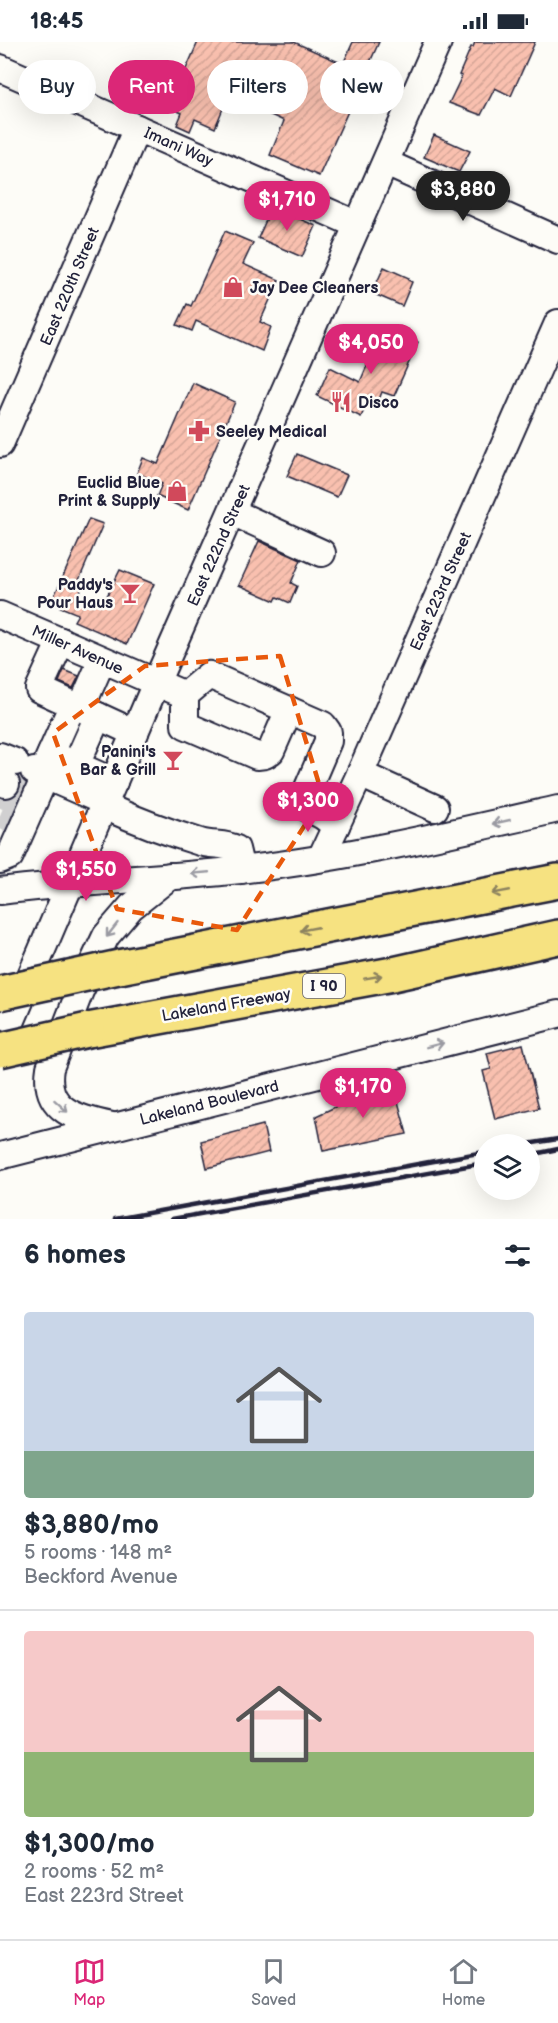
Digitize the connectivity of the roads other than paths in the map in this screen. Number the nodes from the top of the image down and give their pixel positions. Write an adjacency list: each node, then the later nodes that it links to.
1 (438, 42): 4 (street, East 222nd Street)
2 (0, 68): 3 (street, Imani Way)
3 (137, 128): 5 (street, Imani Way); 8 (street, East 220th Street)
4 (386, 163): 5 (street, East 222nd Street); 6 (street)
5 (358, 225): 9 (street, East 222nd Street)
6 (558, 240)
7 (558, 322): 20 (street, East 223rd Street)
8 (0, 444)
9 (232, 512): 10 (street); 14 (street, East 222nd Street)
10 (322, 553)
11 (0, 615): 12 (street, Miller Avenue)
12 (61, 641): 13 (street, Miller Avenue); 16 (street)
13 (102, 660): 14 (street, Miller Avenue); 16 (street)
14 (156, 683): 15 (street, Miller Avenue); 18 (street, East 222nd Street)
15 (185, 695): 17 (street); 17 (street)
16 (84, 709): 18 (street); 19 (street); 22 (street)
17 (289, 710): 25 (street)
18 (135, 733): 21 (street, East 222nd Street)
19 (76, 765): 21 (street); 22 (street)
20 (360, 774): 23 (street); 25 (street, East 223rd Street)
21 (108, 796): 22 (street); 27 (street); 30 (street, East 222nd Street)
22 (17, 798)
23 (435, 808)
24 (558, 809): 26 (street, one-way to 26)
25 (336, 826): 26 (street, East 223rd Street)
26 (321, 858): 27 (street)
27 (241, 870): 28 (street, one-way to 28)
28 (170, 876): 30 (street); 38 (street, one-way to 38)
29 (558, 881): 33 (highway, one-way to 33)
30 (70, 882): 31 (street); 37 (street, East 222nd Street)
31 (0, 891)
32 (558, 938): 37 (highway, Lakeland Freeway / I 90, one-way to 32, bridge)
33 (119, 967): 34 (highway, bridge); 35 (highway, bridge)
34 (0, 981)
35 (0, 993)
36 (558, 1014): 38 (street, Lakeland Boulevard, one-way to 36)
37 (0, 1049)
38 (114, 1126): 39 (street, Lakeland Boulevard)
39 (0, 1156)

